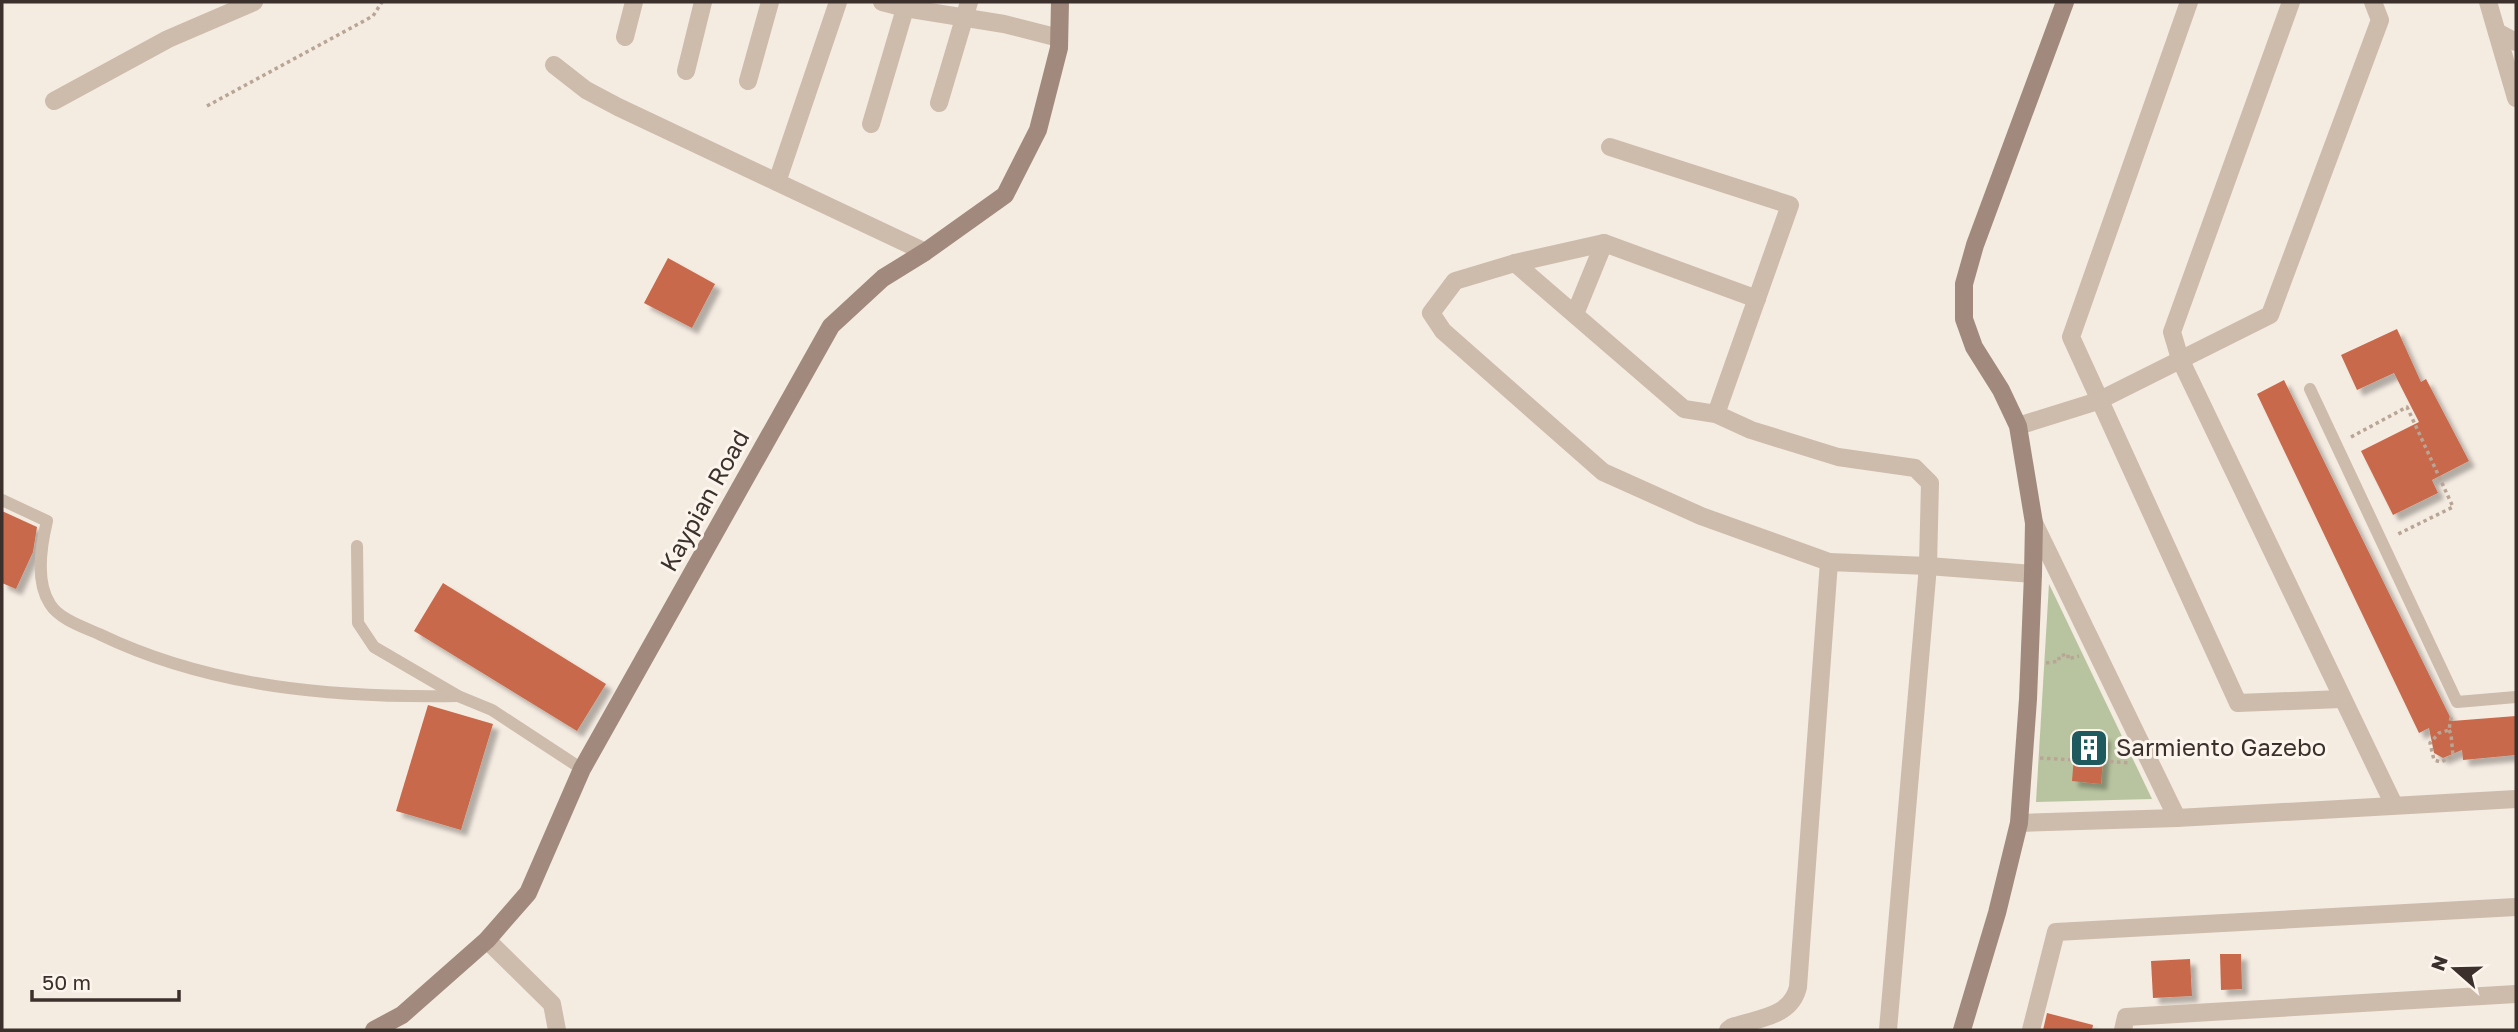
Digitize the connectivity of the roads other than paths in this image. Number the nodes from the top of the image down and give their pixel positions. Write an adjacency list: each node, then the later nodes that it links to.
1 (254, 2): 23 (street)
2 (634, 2): 16 (street)
3 (703, 2): 20 (street)
4 (770, 2): 21 (street)
5 (838, 2): 27 (street)
6 (882, 2): 13 (street)
7 (1060, 2): 17 (main road, Kaypian Road)
8 (2065, 2): 37 (main road)
9 (2189, 2): 35 (street)
10 (2291, 2): 33 (street)
11 (2373, 2): 33 (street)
12 (2488, 2): 15 (street)
13 (906, 5): 14 (street); 25 (street)
14 (967, 10): 17 (street); 24 (street)
15 (2497, 32): 18 (street); 22 (street)
16 (625, 37)
17 (1059, 38): 29 (main road, Kaypian Road)
18 (2516, 42)
19 (554, 65): 27 (street)
20 (687, 71)
21 (748, 81)
22 (2516, 98)
23 (54, 101)
24 (939, 103)
25 (871, 124)
26 (1610, 147): 31 (street)
27 (776, 182): 29 (street)
28 (1604, 243): 30 (street); 31 (street); 32 (street)
29 (925, 252): 47 (main road, Kaypian Road)
30 (1515, 263): 32 (street); 41 (street)
31 (1757, 299): 36 (street)
32 (1575, 314): 36 (street)
33 (2180, 359): 35 (street); 46 (street)
34 (2310, 389): 45 (lane)
35 (2098, 401): 37 (street); 46 (street)
36 (1716, 414): 42 (street)
37 (2018, 426): 39 (main road)
38 (2, 500): 44 (lane)
39 (2034, 523): 43 (main road); 50 (street)
40 (356, 546): 44 (lane)
41 (1829, 562): 42 (street); 57 (street)
42 (1928, 566): 43 (street); 58 (street)
43 (2033, 574): 51 (main road)
44 (458, 696): 47 (lane)
45 (2516, 697)
46 (2342, 699): 49 (street)
47 (582, 769): 53 (main road, Kaypian Road)
48 (2516, 799): 49 (street)
49 (2394, 805): 50 (street)
50 (2177, 818): 51 (street)
51 (2019, 823): 59 (main road)
52 (2516, 907): 60 (street)
53 (487, 940): 55 (main road, Kaypian Road); 56 (street)
54 (2516, 994): 61 (street)
55 (374, 1030)
56 (557, 1030)
57 (1728, 1030)
58 (1888, 1030)
59 (1962, 1030)
60 (2031, 1030)
61 (2123, 1030)

